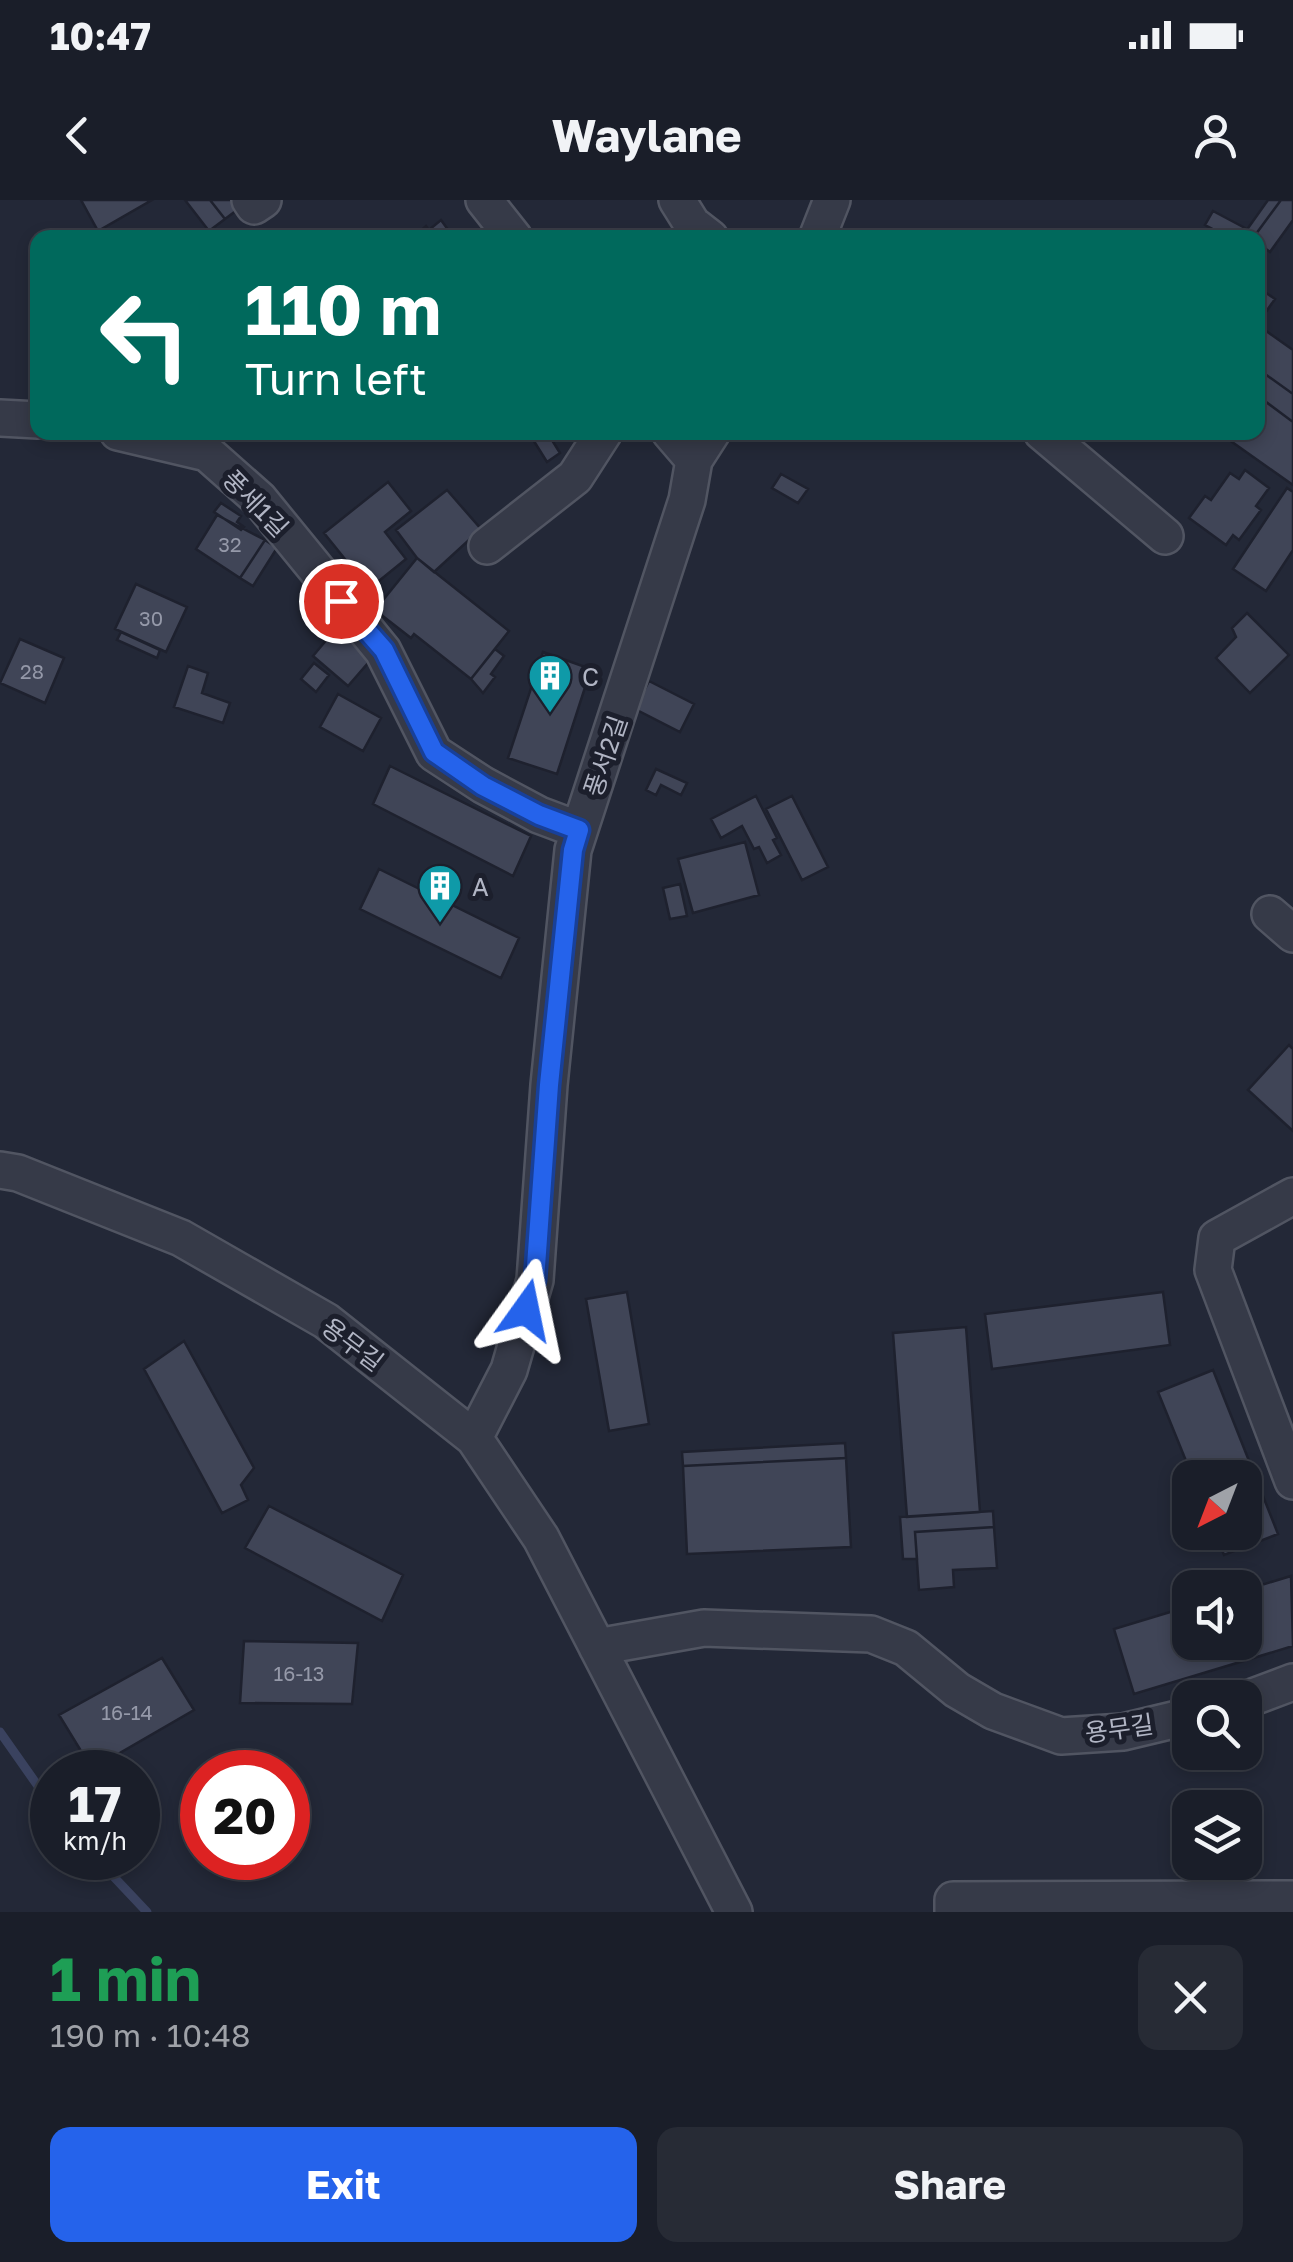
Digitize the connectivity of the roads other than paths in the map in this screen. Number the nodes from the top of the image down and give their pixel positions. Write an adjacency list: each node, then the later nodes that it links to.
1 (250, 200): 2 (street)
2 (263, 200)
3 (484, 200): 6 (street)
4 (676, 200): 7 (street)
5 (832, 200): 8 (street)
6 (508, 230)
7 (700, 230)
8 (820, 230)
9 (0, 418): 10 (street)
10 (30, 420)
11 (152, 440): 17 (street, 풍세1길)
12 (599, 440): 16 (street)
13 (1051, 440): 15 (street)
14 (703, 446): 17 (street, 풍서2길)
15 (1165, 536)
16 (487, 546)
17 (579, 830): 20 (street, 풍서2길)
18 (0, 1170): 20 (street, 용무길)
19 (1293, 1196): 21 (street)
20 (474, 1438): 22 (street, 용무길)
21 (1293, 1481)
22 (596, 1647): 25 (street, 용무길); 27 (street, 용무길)
23 (1293, 1682): 24 (street)
24 (1262, 1694)
25 (1172, 1720)
26 (1293, 1899): 28 (street)
27 (734, 1912)
28 (953, 1912)

